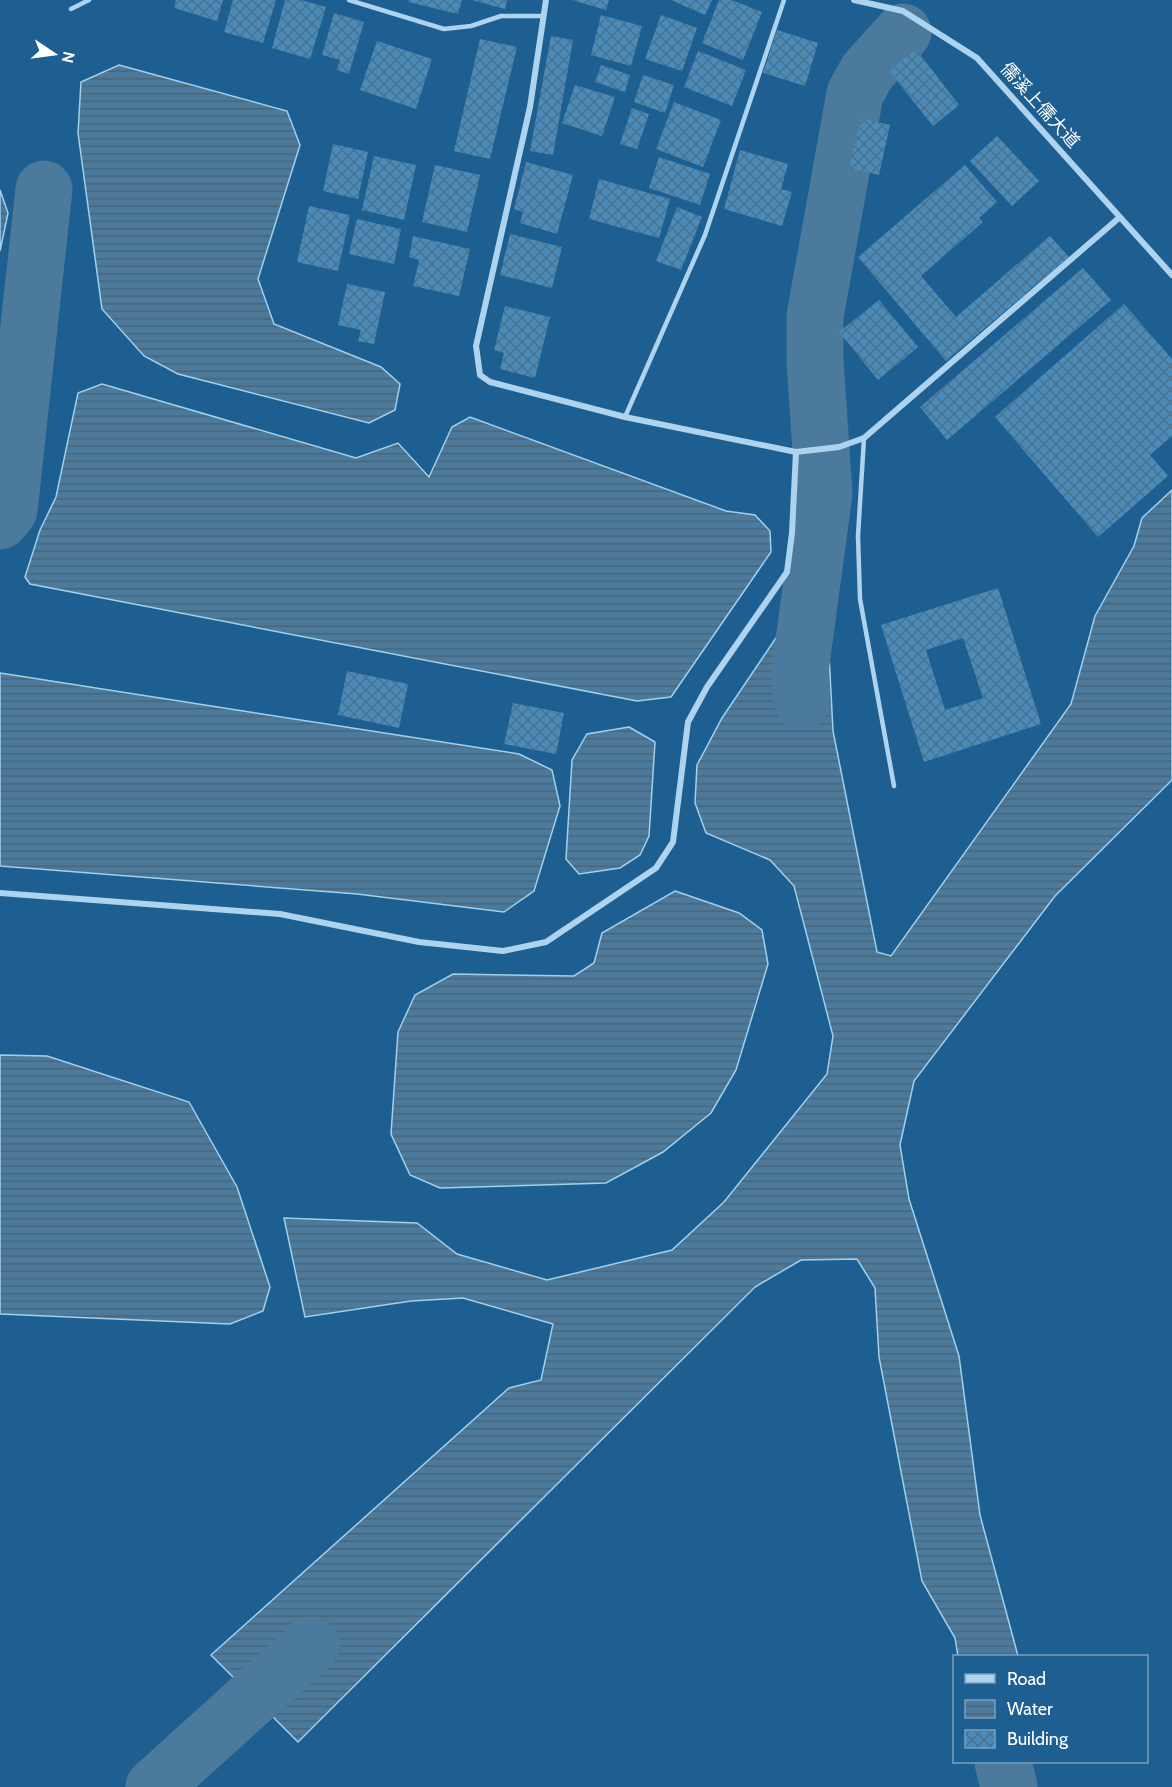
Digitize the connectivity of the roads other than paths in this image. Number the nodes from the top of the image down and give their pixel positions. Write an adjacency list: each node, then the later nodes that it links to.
1 (89, 0): 6 (lane)
2 (349, 0): 7 (lane)
3 (546, 0): 7 (street)
4 (784, 0): 10 (lane)
5 (854, 0): 8 (street, 儒溪上儒大道)
6 (71, 9)
7 (544, 16): 10 (street)
8 (1120, 217): 9 (street, 儒溪上儒大道); 11 (street)
9 (1172, 274)
10 (625, 417): 12 (street)
11 (864, 438): 12 (street); 13 (lane)
12 (796, 452): 14 (street)
13 (894, 786)
14 (0, 893)

